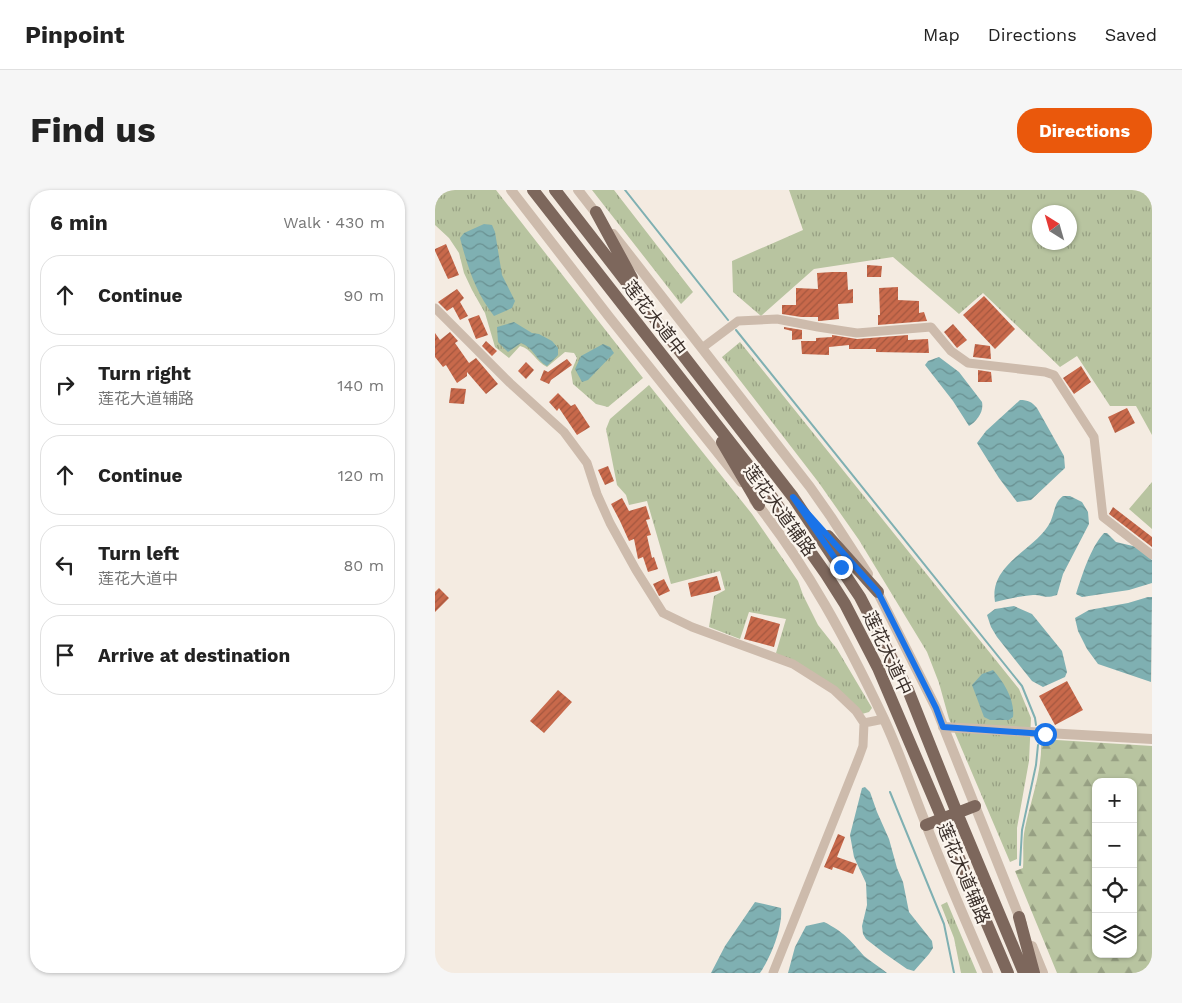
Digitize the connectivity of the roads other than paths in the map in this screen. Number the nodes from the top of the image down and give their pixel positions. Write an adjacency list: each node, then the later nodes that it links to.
1 (511, 190): 13 (street, 莲花大道辅路)
2 (527, 190): 6 (main road)
3 (533, 190): 6 (main road, 莲花大道中)
4 (555, 190): 9 (main road, 莲花大道中)
5 (578, 190): 7 (street, 莲花大道辅路)
6 (545, 205): 11 (main road, 莲花大道中)
7 (596, 212): 9 (main road); 10 (street, 莲花大道辅路)
8 (435, 308): 19 (street)
9 (651, 313): 12 (main road, 莲花大道中)
10 (702, 348): 14 (street); 15 (street, 莲花大道辅路)
11 (698, 402): 13 (main road); 17 (main road, 莲花大道中)
12 (793, 497): 15 (main road); 16 (main road, 莲花大道中)
13 (759, 505): 18 (street, 莲花大道辅路)
14 (1152, 555)
15 (878, 592): 20 (street, 莲花大道辅路)
16 (908, 690): 17 (main road); 23 (main road, 莲花大道中)
17 (891, 697): 24 (main road, 莲花大道中)
18 (884, 719): 19 (street); 25 (street, 莲花大道辅路)
19 (864, 723): 27 (street)
20 (943, 727): 21 (street); 22 (street, 莲花大道辅路)
21 (1152, 740)
22 (975, 806): 23 (main road); 26 (street, 莲花大道辅路)
23 (957, 813): 24 (main road); 30 (main road, 莲花大道中)
24 (942, 819): 25 (main road); 29 (main road, 莲花大道中)
25 (926, 825): 28 (street, 莲花大道辅路)
26 (1019, 917): 31 (main road); 32 (street, 莲花大道辅路)
27 (773, 973)
28 (988, 973)
29 (1007, 973)
30 (1024, 973)
31 (1034, 973)
32 (1043, 973)

